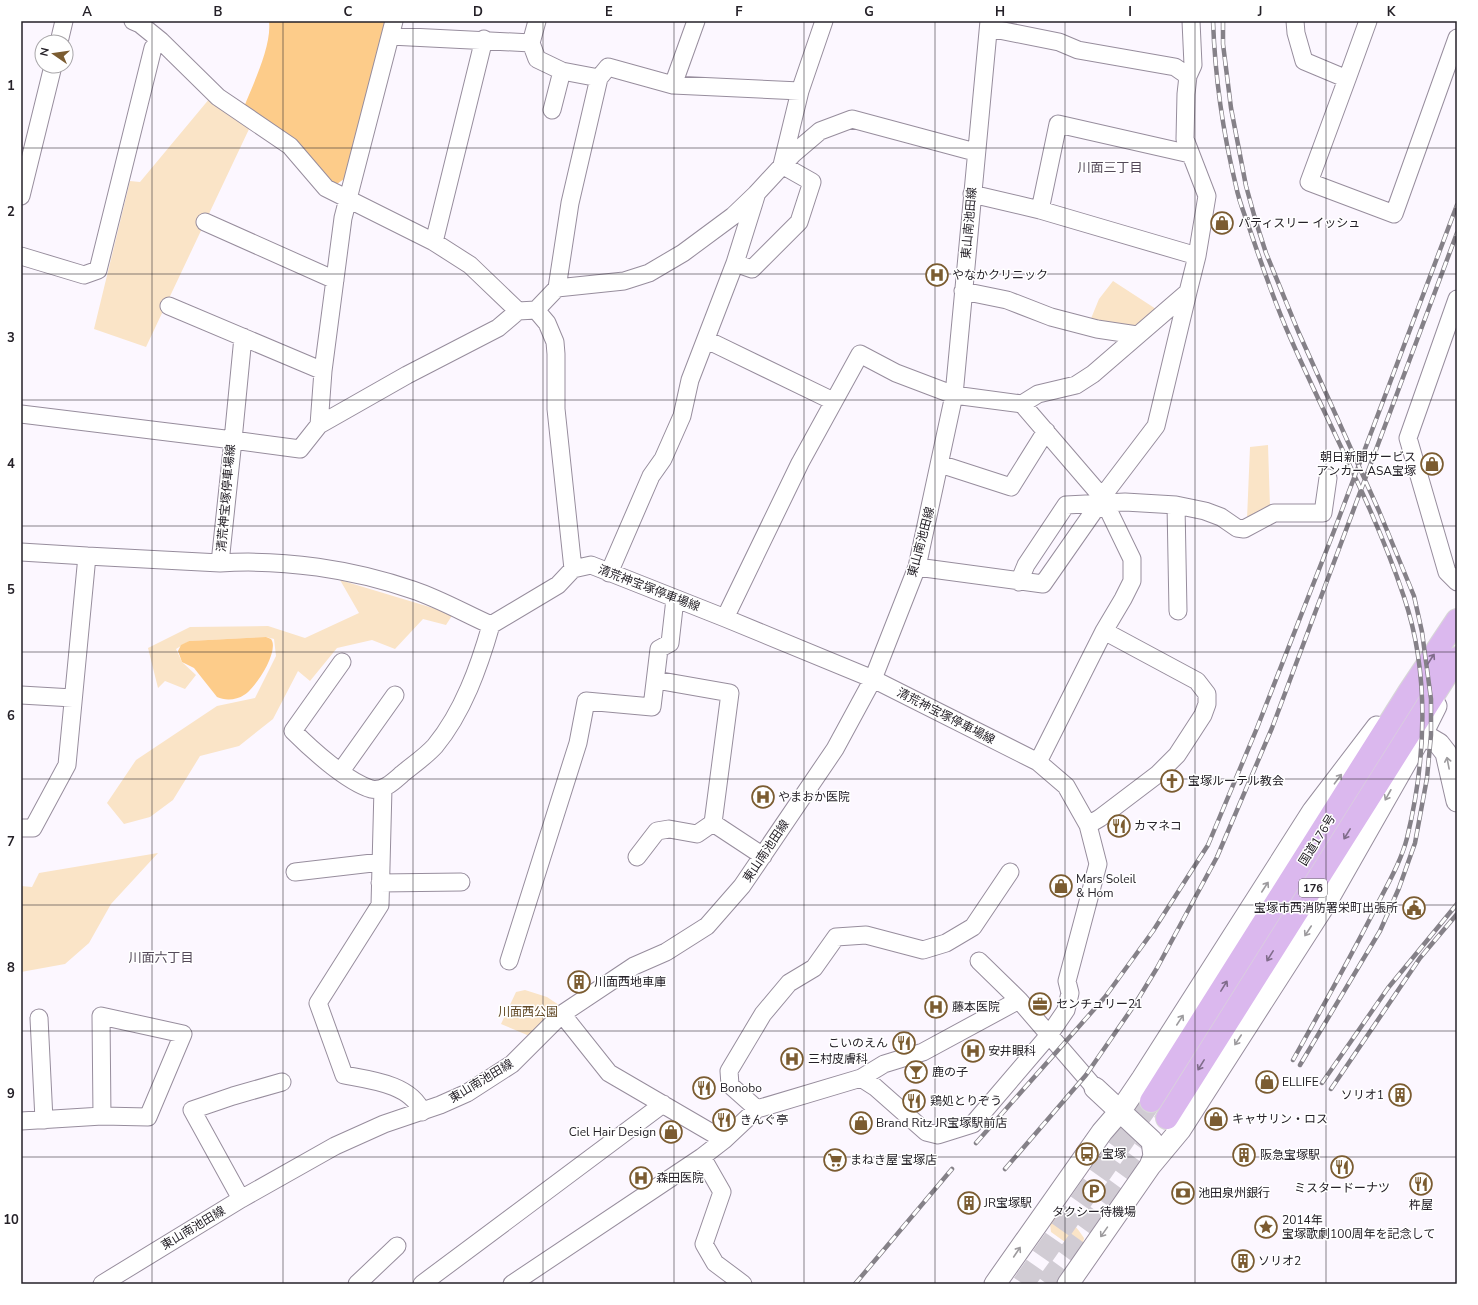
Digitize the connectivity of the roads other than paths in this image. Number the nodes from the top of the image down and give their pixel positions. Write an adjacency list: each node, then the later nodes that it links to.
1 (64, 21): 11 (street)
2 (133, 21): 14 (street)
3 (537, 21): 15 (street)
4 (696, 21): 21 (street)
5 (824, 21): 22 (street)
6 (1191, 21): 18 (street)
7 (1295, 21): 20 (street)
8 (1368, 21): 20 (street)
9 (989, 24): 18 (street); 24 (street, 東山南池田線)
10 (392, 28): 13 (street); 30 (street)
11 (61, 34)
12 (1457, 38): 20 (street)
13 (484, 39): 15 (street); 33 (street)
14 (162, 41): 30 (street); 34 (street)
15 (531, 43): 16 (street)
16 (562, 71): 19 (street); 23 (street)
17 (51, 74): 29 (street)
18 (1188, 76): 25 (street)
19 (599, 78): 21 (street); 38 (street)
20 (1346, 80)
21 (673, 85): 22 (street)
22 (800, 91): 26 (street)
23 (552, 110)
24 (975, 152): 26 (street); 28 (street, 東山南池田線)
25 (1190, 154): 31 (street); 35 (street)
26 (782, 165): 27 (street); 36 (street)
27 (756, 194): 36 (street); 38 (street)
28 (972, 194): 31 (street); 39 (street, 東山南池田線)
29 (21, 196)
30 (348, 198): 33 (street); 37 (street)
31 (1040, 210): 35 (street)
32 (204, 222): 37 (street)
33 (434, 242): 44 (street)
34 (21, 256)
35 (1197, 256): 40 (street)
36 (735, 263): 47 (street)
37 (335, 280): 48 (street)
38 (557, 288): 43 (street)
39 (963, 291): 45 (street); 49 (street, 東山南池田線)
40 (1188, 292): 45 (street); 58 (street)
41 (1456, 302): 66 (street)
42 (169, 306): 46 (street)
43 (536, 310): 44 (street); 64 (street)
44 (518, 311): 53 (street)
45 (1137, 335): 51 (street)
46 (243, 337): 48 (street); 55 (street)
47 (706, 340): 50 (street); 65 (street)
48 (323, 371): 53 (street)
49 (954, 395): 50 (street); 51 (street); 56 (street, 東山南池田線)
50 (833, 401): 70 (street)
51 (1022, 404): 54 (street)
52 (21, 414): 55 (street, 清荒神宝塚停車場線)
53 (319, 425): 55 (street)
54 (1046, 431): 56 (street); 58 (street)
55 (233, 440): 62 (street, 清荒神宝塚停車場線)
56 (940, 464): 63 (street, 東山南池田線)
57 (1328, 478): 59 (street)
58 (1103, 500): 59 (street); 67 (street); 67 (street); 73 (street)
59 (1176, 505): 69 (street)
60 (21, 552): 61 (street)
61 (87, 556): 62 (street); 81 (street)
62 (220, 563): 72 (street, 清荒神宝塚停車場線)
63 (917, 568): 67 (street); 76 (street, 東山南池田線)
64 (573, 569): 65 (street, 清荒神宝塚停車場線); 72 (street)
65 (609, 573): 68 (street, 清荒神宝塚停車場線)
66 (1454, 574)
67 (1019, 582)
68 (675, 599): 70 (street, 清荒神宝塚停車場線); 77 (street)
69 (1178, 611)
70 (725, 618): 76 (street, 清荒神宝塚停車場線)
71 (1457, 620): 78 (highway, 国道176号 / 176, one-way to 71)
72 (491, 625): 85 (street)
73 (1104, 631): 83 (street); 88 (street)
74 (1457, 659): 82 (street); 113 (highway, 国道176号 / 176, one-way to 113)
75 (342, 662): 84 (street)
76 (873, 679): 83 (street, 清荒神宝塚停車場線); 90 (street, 東山南池田線)
77 (656, 680): 87 (street); 97 (street)
78 (1410, 692): 104 (street, one-way to 78); 107 (highway, 国道176号 / 176, one-way to 78)
79 (21, 695): 81 (street)
80 (395, 695): 84 (street)
81 (73, 698): 89 (street)
82 (1422, 734): 86 (street, one-way to 82); 120 (street, one-way to 120)
83 (1038, 762): 88 (street, 清荒神宝塚停車場線)
84 (341, 771): 85 (street)
85 (383, 788): 92 (street)
86 (1457, 801)
87 (713, 823): 90 (street); 91 (street)
88 (1088, 825): 102 (street, 清荒神宝塚停車場線)
89 (21, 828)
90 (763, 856): 100 (street, 東山南池田線)
91 (637, 857)
92 (381, 862): 93 (street); 96 (street)
93 (295, 872)
94 (1010, 872): 109 (street)
95 (462, 882): 96 (street)
96 (380, 884): 111 (street)
97 (509, 961)
98 (979, 961): 99 (street)
99 (1019, 1000): 102 (street); 103 (street)
100 (562, 1014): 108 (street); 111 (street, 東山南池田線)
101 (39, 1018): 114 (street)
102 (1049, 1035): 103 (street, 清荒神宝塚停車場線); 106 (street)
103 (861, 1078): 109 (street)
104 (1142, 1079): 106 (street); 110 (street)
105 (282, 1082): 121 (street)
106 (1095, 1088): 110 (street); 116 (street)
107 (1151, 1102)
108 (663, 1104): 118 (street); 125 (street)
109 (757, 1109): 118 (street)
110 (1121, 1110): 116 (street); 117 (street)
111 (422, 1112): 121 (street, 東山南池田線)
112 (102, 1116): 112 (street); 114 (street)
113 (1167, 1118)
114 (44, 1120): 115 (street)
115 (21, 1121)
116 (1102, 1132): 117 (street); 128 (street, one-way to 116)
117 (1148, 1136): 120 (street)
118 (724, 1140): 119 (street)
119 (702, 1157): 126 (street); 127 (street)
120 (1150, 1166): 129 (street, one-way to 129)
121 (241, 1199): 123 (street, 東山南池田線)
122 (397, 1246): 124 (street)
123 (102, 1284)
124 (357, 1284)
125 (422, 1284)
126 (512, 1284)
127 (743, 1284)
128 (995, 1284)
129 (1068, 1284)

